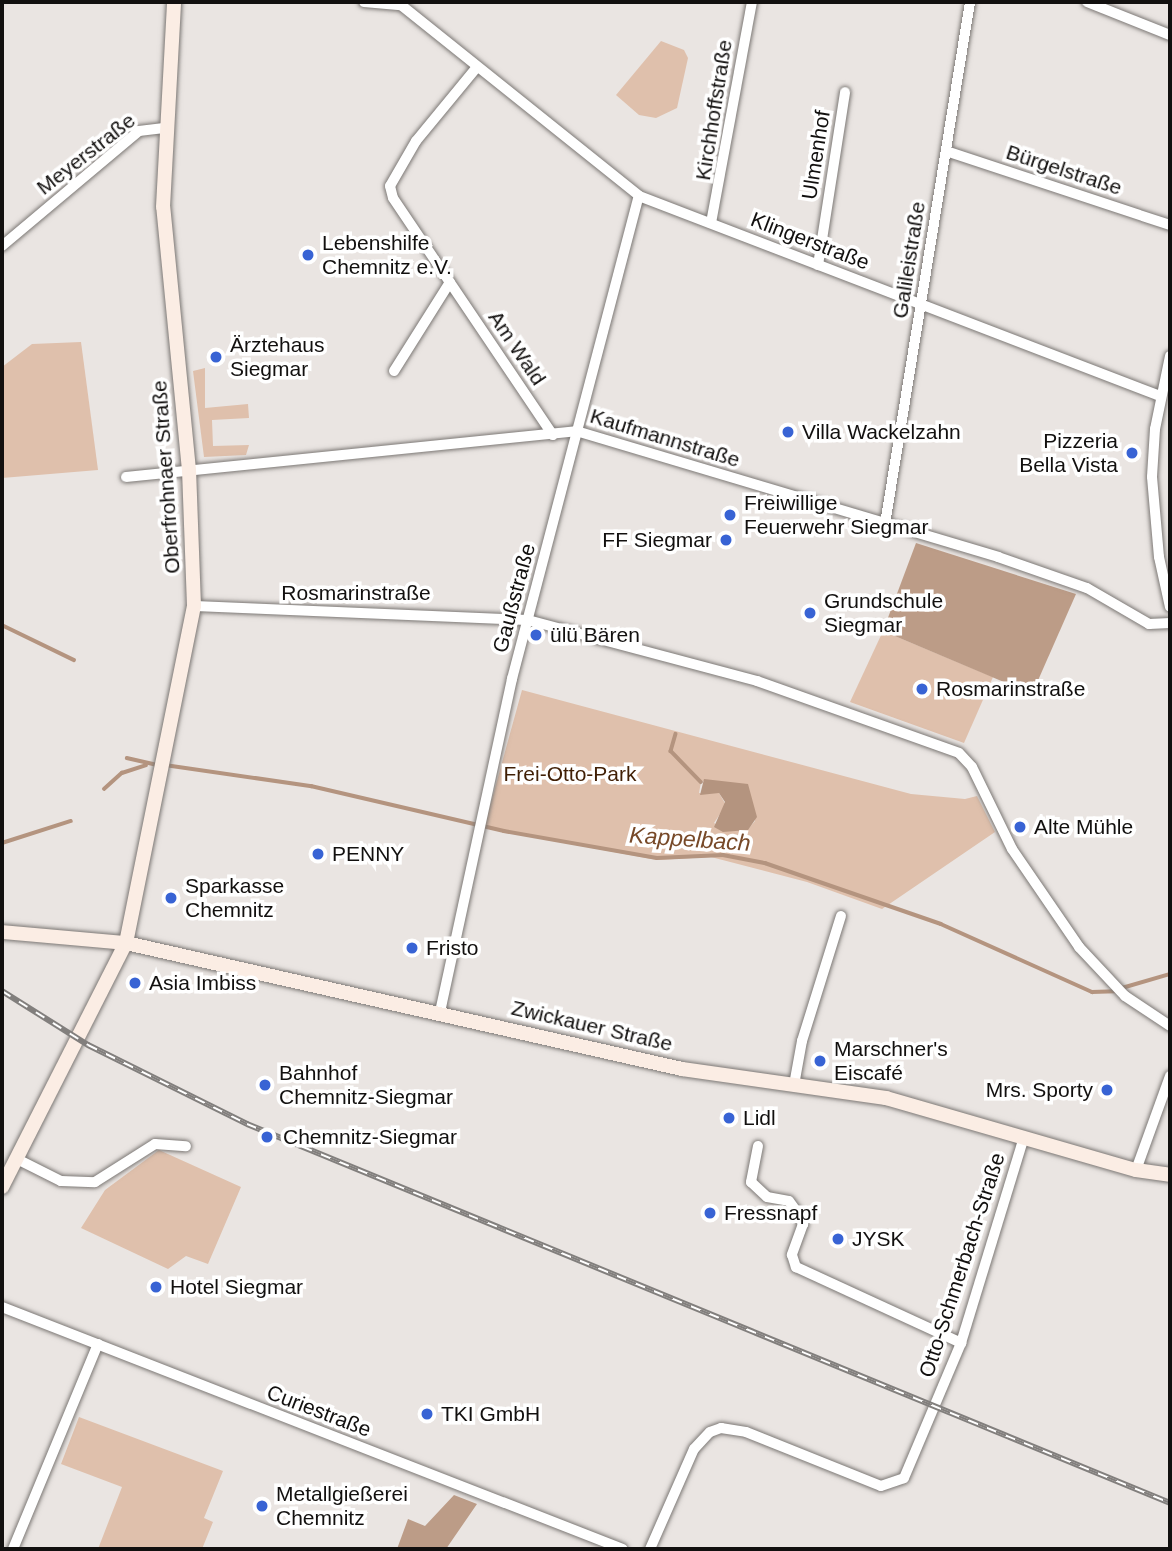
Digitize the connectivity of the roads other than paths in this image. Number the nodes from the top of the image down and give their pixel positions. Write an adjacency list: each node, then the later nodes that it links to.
1 (174, 2): 10 (main road, Oberfrohnaer Straße)
2 (364, 2): 6 (street, Klingerstraße)
3 (752, 2): 13 (street, Kirchhoffstraße)
4 (970, 2): 11 (street, Galileistraße)
5 (1087, 2): 7 (street)
6 (401, 3): 8 (street, Klingerstraße)
7 (1170, 35)
8 (477, 67): 12 (street, Klingerstraße); 17 (street, Am Wald)
9 (845, 92): 16 (street, Ulmenhof)
10 (164, 128): 15 (street, Meyerstraße); 24 (main road, Oberfrohnaer Straße)
11 (946, 151): 14 (street, Bürgelstraße); 18 (street, Galileistraße)
12 (639, 196): 13 (street, Klingerstraße); 22 (street, Gaußstraße)
13 (711, 223): 16 (street, Klingerstraße)
14 (1170, 225)
15 (2, 246)
16 (818, 265): 18 (street, Klingerstraße)
17 (450, 282): 20 (street); 23 (street, Am Wald)
18 (921, 306): 21 (street, Klingerstraße); 26 (street, Galileistraße)
19 (1170, 356): 21 (street)
20 (394, 371)
21 (1160, 396): 28 (street)
22 (576, 431): 23 (street, Kaufmannstraße); 26 (street, Kaufmannstraße); 29 (street, Gaußstraße)
23 (553, 435): 24 (street, Kaufmannstraße)
24 (190, 470): 25 (street, Kaufmannstraße); 27 (main road, Oberfrohnaer Straße)
25 (126, 477)
26 (885, 524): 30 (street, Kaufmannstraße)
27 (194, 606): 29 (street, Rosmarinstraße); 33 (main road, Oberfrohnaer Straße)
28 (1170, 607)
29 (528, 620): 34 (street, Gaußstraße); 35 (street, Rosmarinstraße)
30 (1170, 623)
31 (841, 916): 37 (street)
32 (2, 932): 33 (main road, Zwickauer Straße)
33 (126, 943): 34 (main road, Zwickauer Straße); 41 (main road, Oberfrohnaer Straße)
34 (440, 1012): 37 (main road, Zwickauer Straße)
35 (1170, 1026)
36 (1170, 1076): 42 (street)
37 (794, 1085): 38 (main road, Zwickauer Straße)
38 (1024, 1137): 42 (main road, Zwickauer Straße); 46 (street, Otto-Schmerbach-Straße)
39 (186, 1146): 41 (street)
40 (758, 1146): 46 (street)
41 (17, 1159): 44 (main road, Oberfrohnaer Straße)
42 (1136, 1170): 43 (main road, Zwickauer Straße)
43 (1170, 1175)
44 (2, 1187)
45 (2, 1307): 47 (street, Curiestraße)
46 (961, 1343): 50 (street, Otto-Schmerbach-Straße)
47 (98, 1344): 48 (street); 49 (street, Curiestraße)
48 (13, 1549)
49 (623, 1549)
50 (650, 1549)

